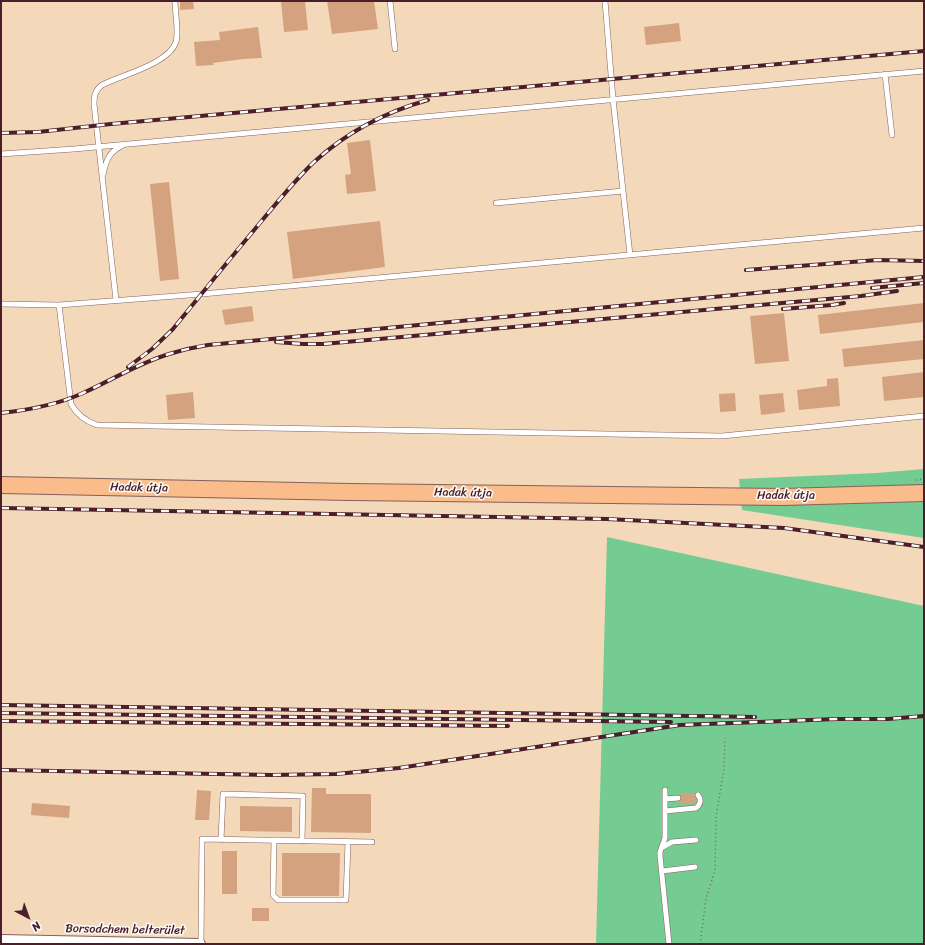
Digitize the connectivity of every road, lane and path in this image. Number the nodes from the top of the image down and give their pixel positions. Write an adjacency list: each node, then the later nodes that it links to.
1 (175, 1): 10 (lane)
2 (390, 1): 4 (lane)
3 (605, 1): 7 (lane)
4 (395, 49)
5 (924, 71): 6 (lane)
6 (885, 74): 7 (lane); 8 (lane)
7 (613, 99): 9 (lane); 13 (lane)
8 (892, 135)
9 (128, 144): 10 (lane); 12 (lane)
10 (98, 147): 11 (lane); 12 (lane)
11 (1, 154)
12 (102, 180): 17 (lane)
13 (623, 191): 14 (lane); 16 (lane)
14 (496, 203)
15 (924, 228): 16 (lane)
16 (630, 255): 17 (lane)
17 (116, 300): 19 (lane)
18 (1, 304): 19 (lane)
19 (59, 305): 20 (lane)
20 (924, 416)
21 (1, 485): 22 (main road, Hadak útja)
22 (924, 493)
23 (725, 738): 41 (path)
24 (665, 790): 27 (lane)
25 (698, 795): 28 (lane)
26 (678, 798): 27 (lane)
27 (665, 799): 28 (lane)
28 (665, 811): 35 (lane)
29 (221, 840): 30 (lane); 32 (lane); 39 (lane)
30 (274, 840): 32 (lane); 33 (lane)
31 (696, 840): 35 (lane)
32 (302, 841): 33 (lane)
33 (348, 842): 34 (lane)
34 (372, 842)
35 (662, 848): 37 (lane)
36 (694, 868): 37 (lane)
37 (662, 872): 40 (lane)
38 (1, 940): 39 (street, Borsodchem belterület)
39 (200, 944)
40 (669, 944)
41 (700, 944)

